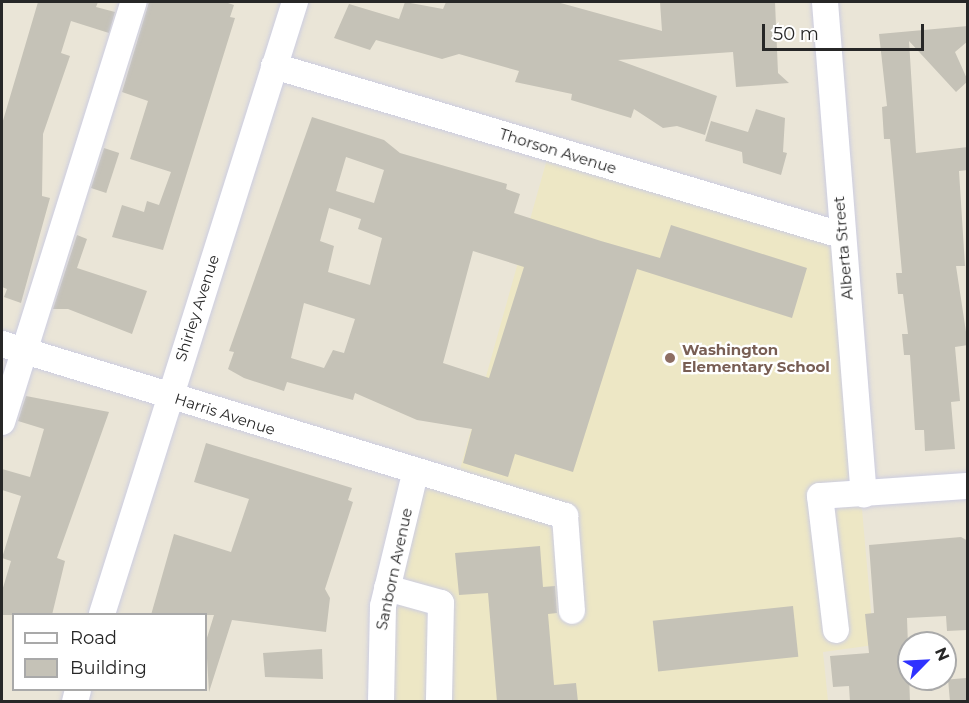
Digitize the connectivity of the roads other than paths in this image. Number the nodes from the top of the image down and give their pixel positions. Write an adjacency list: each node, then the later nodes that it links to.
1 (134, 2): 6 (street)
2 (295, 2): 4 (street, Shirley Avenue)
3 (825, 2): 5 (street, Alberta Street)
4 (274, 66): 5 (street, Thorson Avenue); 7 (street, Shirley Avenue)
5 (841, 235): 11 (street, Alberta Street)
6 (13, 347): 7 (street, Harris Avenue); 8 (street)
7 (169, 396): 9 (street, Harris Avenue); 14 (street, Shirley Avenue)
8 (2, 422)
9 (415, 474): 12 (street, Sanborn Avenue); 13 (street, Harris Avenue)
10 (968, 486): 11 (street)
11 (864, 494): 15 (street)
12 (387, 588): 16 (street, Sanborn Avenue); 17 (street)
13 (572, 611)
14 (103, 613)
15 (836, 630)
16 (381, 702)
17 (439, 702)

